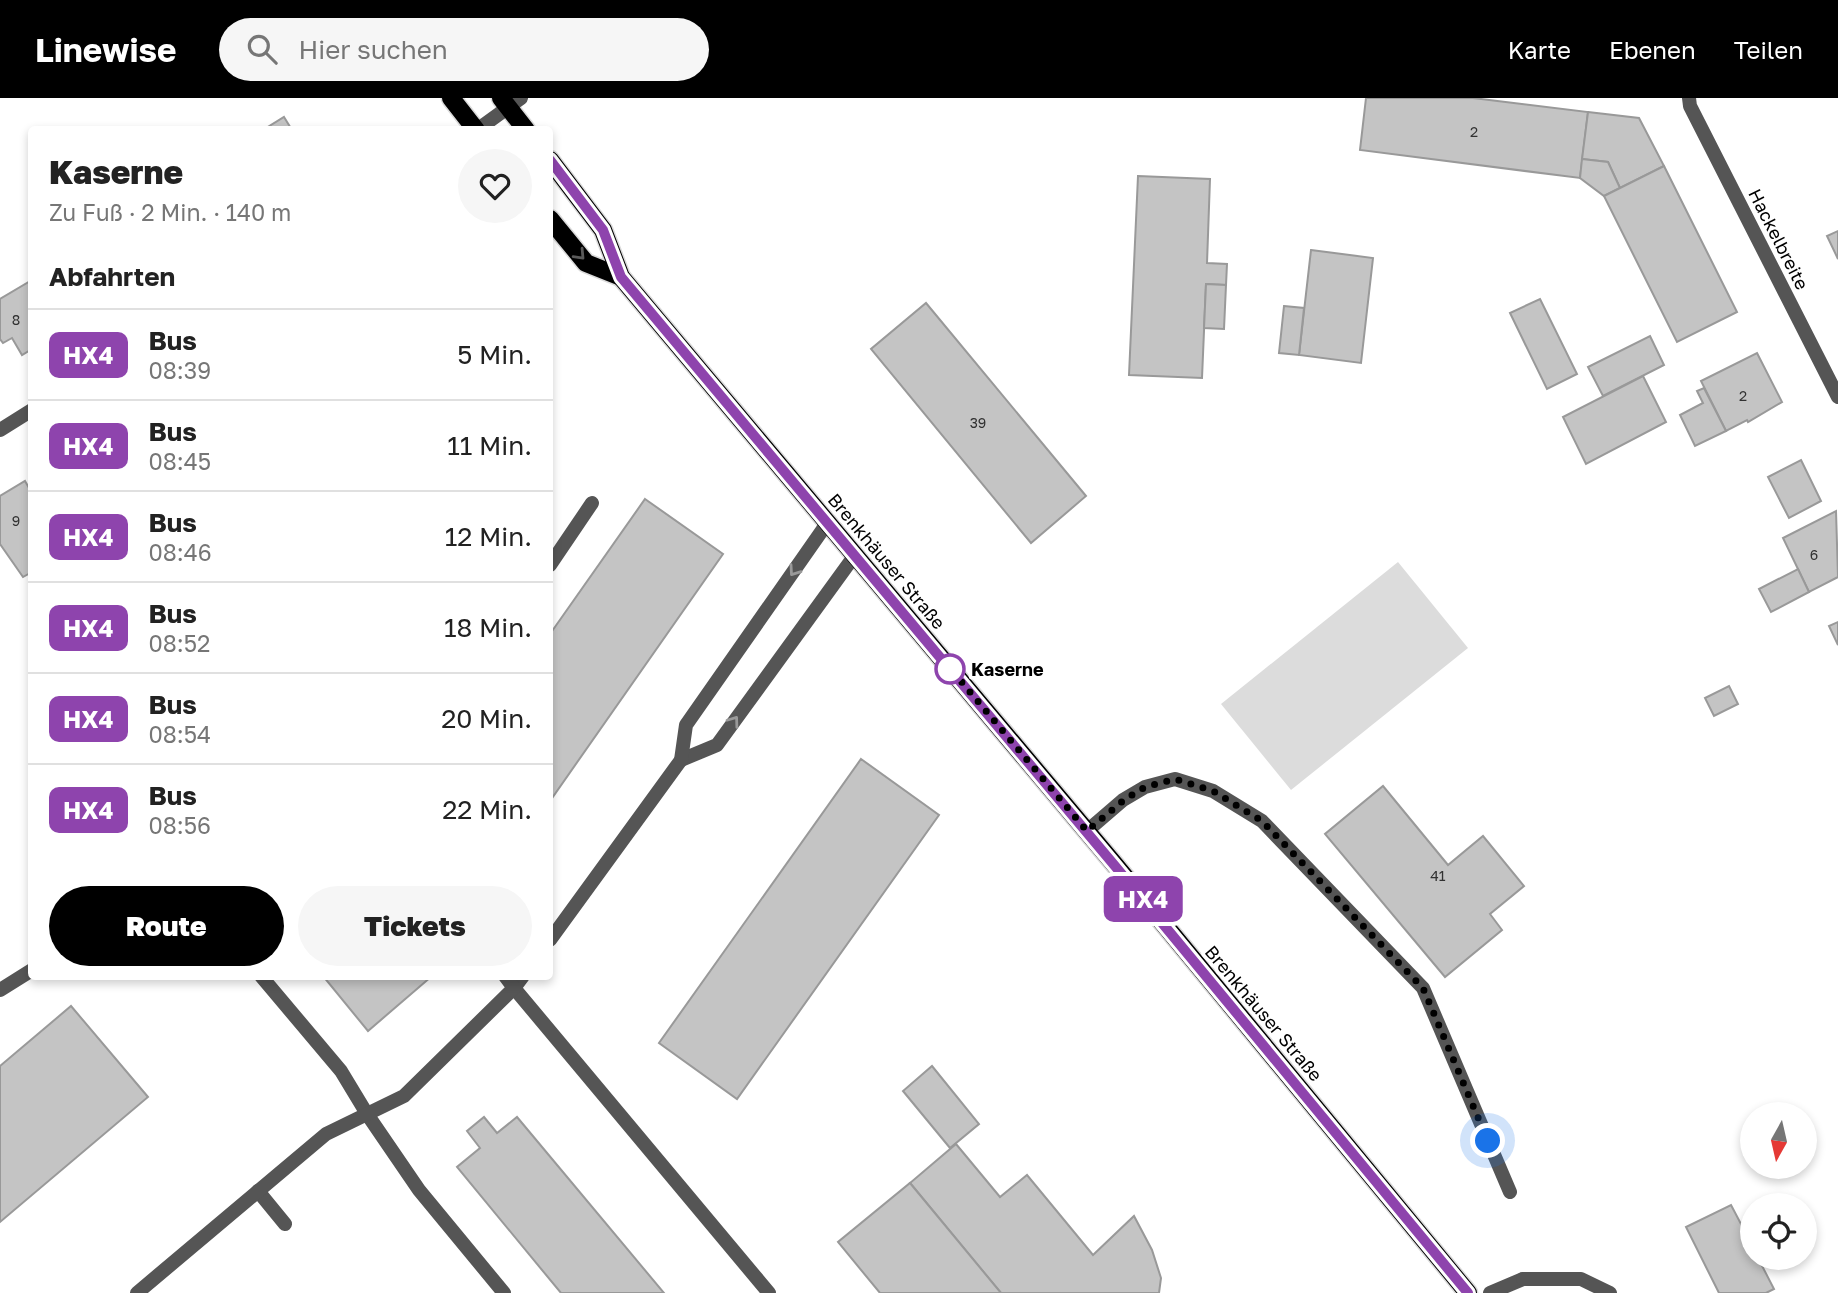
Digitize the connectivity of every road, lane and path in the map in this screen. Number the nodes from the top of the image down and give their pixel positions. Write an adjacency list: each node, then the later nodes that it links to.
1 (451, 98): 4 (main road)
2 (1689, 98): 10 (street, Hackelbreite)
3 (510, 101): 5 (street); 6 (main road)
4 (473, 126)
5 (481, 126)
6 (524, 126)
7 (553, 164): 9 (main road, Brenkhäuser Straße)
8 (553, 223): 9 (main road, Brenkhäuser Straße, one-way to 9)
9 (621, 277): 14 (main road, Brenkhäuser Straße)
10 (1838, 397)
11 (28, 412): 12 (street)
12 (0, 429)
13 (592, 503): 16 (street)
14 (828, 522): 15 (main road, Brenkhäuser Straße); 17 (street, one-way to 17)
15 (855, 555): 17 (street, one-way to 15); 18 (main road, Brenkhäuser Straße)
16 (553, 561)
17 (681, 760): 19 (street)
18 (1087, 831): 26 (street); 31 (main road, Brenkhäuser Straße)
19 (553, 936)
20 (28, 973): 23 (street)
21 (264, 980): 24 (street)
22 (514, 980): 24 (street); 30 (street)
23 (0, 990)
24 (367, 1114): 25 (street); 29 (street)
25 (258, 1191): 27 (street); 28 (street)
26 (1510, 1192)
27 (285, 1224)
28 (137, 1293)
29 (504, 1293)
30 (769, 1293)
31 (1468, 1293)
32 (1490, 1293): 33 (street)
33 (1610, 1293)

